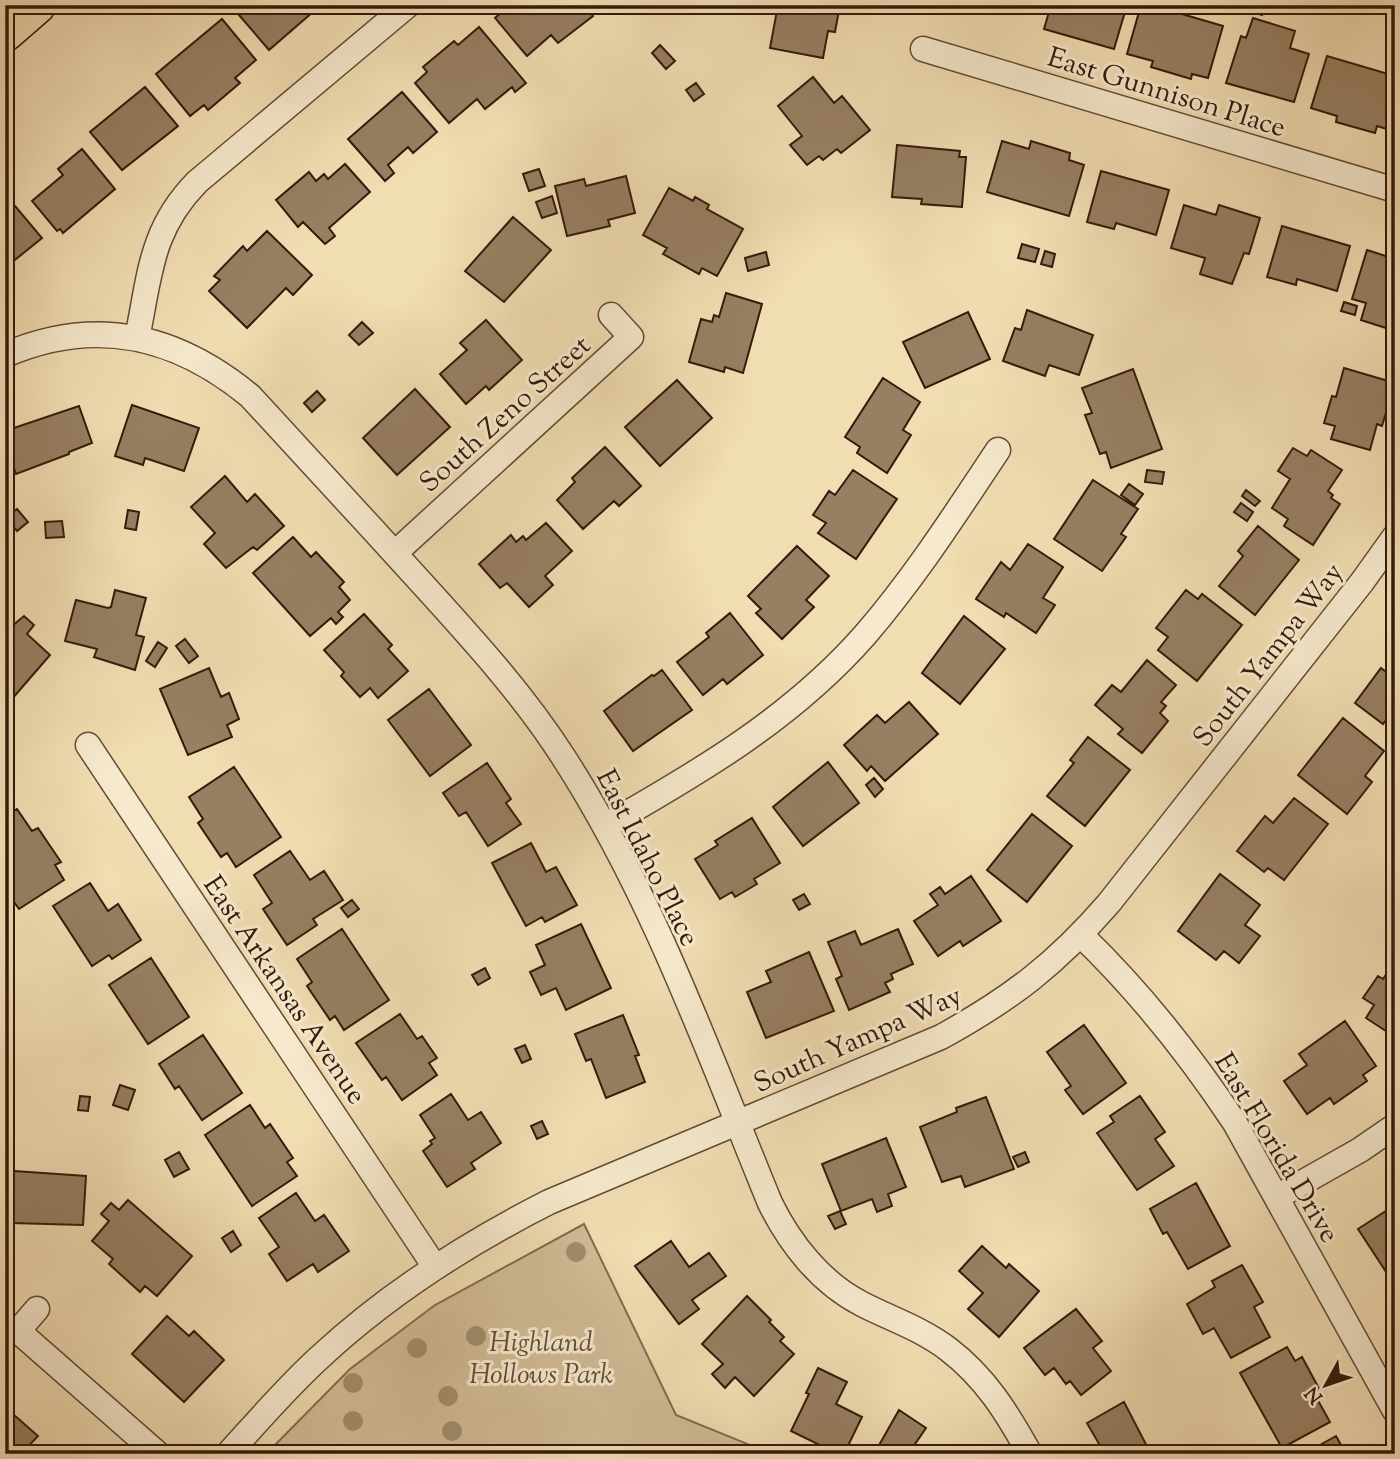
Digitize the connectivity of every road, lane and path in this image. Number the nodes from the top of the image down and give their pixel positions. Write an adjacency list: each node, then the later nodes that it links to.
1 (36, 5): 3 (main road)
2 (408, 5): 7 (street)
3 (5, 32)
4 (923, 49): 5 (street, East Gunnison Place)
5 (1395, 190)
6 (611, 315): 11 (street, South Zeno Street)
7 (137, 338): 8 (street, East Idaho Place); 11 (street, East Idaho Place)
8 (5, 355)
9 (998, 450): 13 (street)
10 (1395, 536): 14 (street, South Yampa Way)
11 (395, 553): 13 (street, East Idaho Place)
12 (88, 744): 18 (street, East Arkansas Avenue)
13 (605, 826): 15 (street, East Idaho Place)
14 (1082, 934): 15 (street, South Yampa Way); 17 (street, East Florida Drive)
15 (737, 1123): 18 (street, South Yampa Way); 23 (street, East Idaho Place)
16 (1395, 1126): 17 (street)
17 (1277, 1197): 20 (street, East Florida Drive)
18 (435, 1267): 22 (street, South Yampa Way)
19 (37, 1309): 21 (street)
20 (1395, 1411)
21 (158, 1454)
22 (228, 1454)
23 (1030, 1454)

